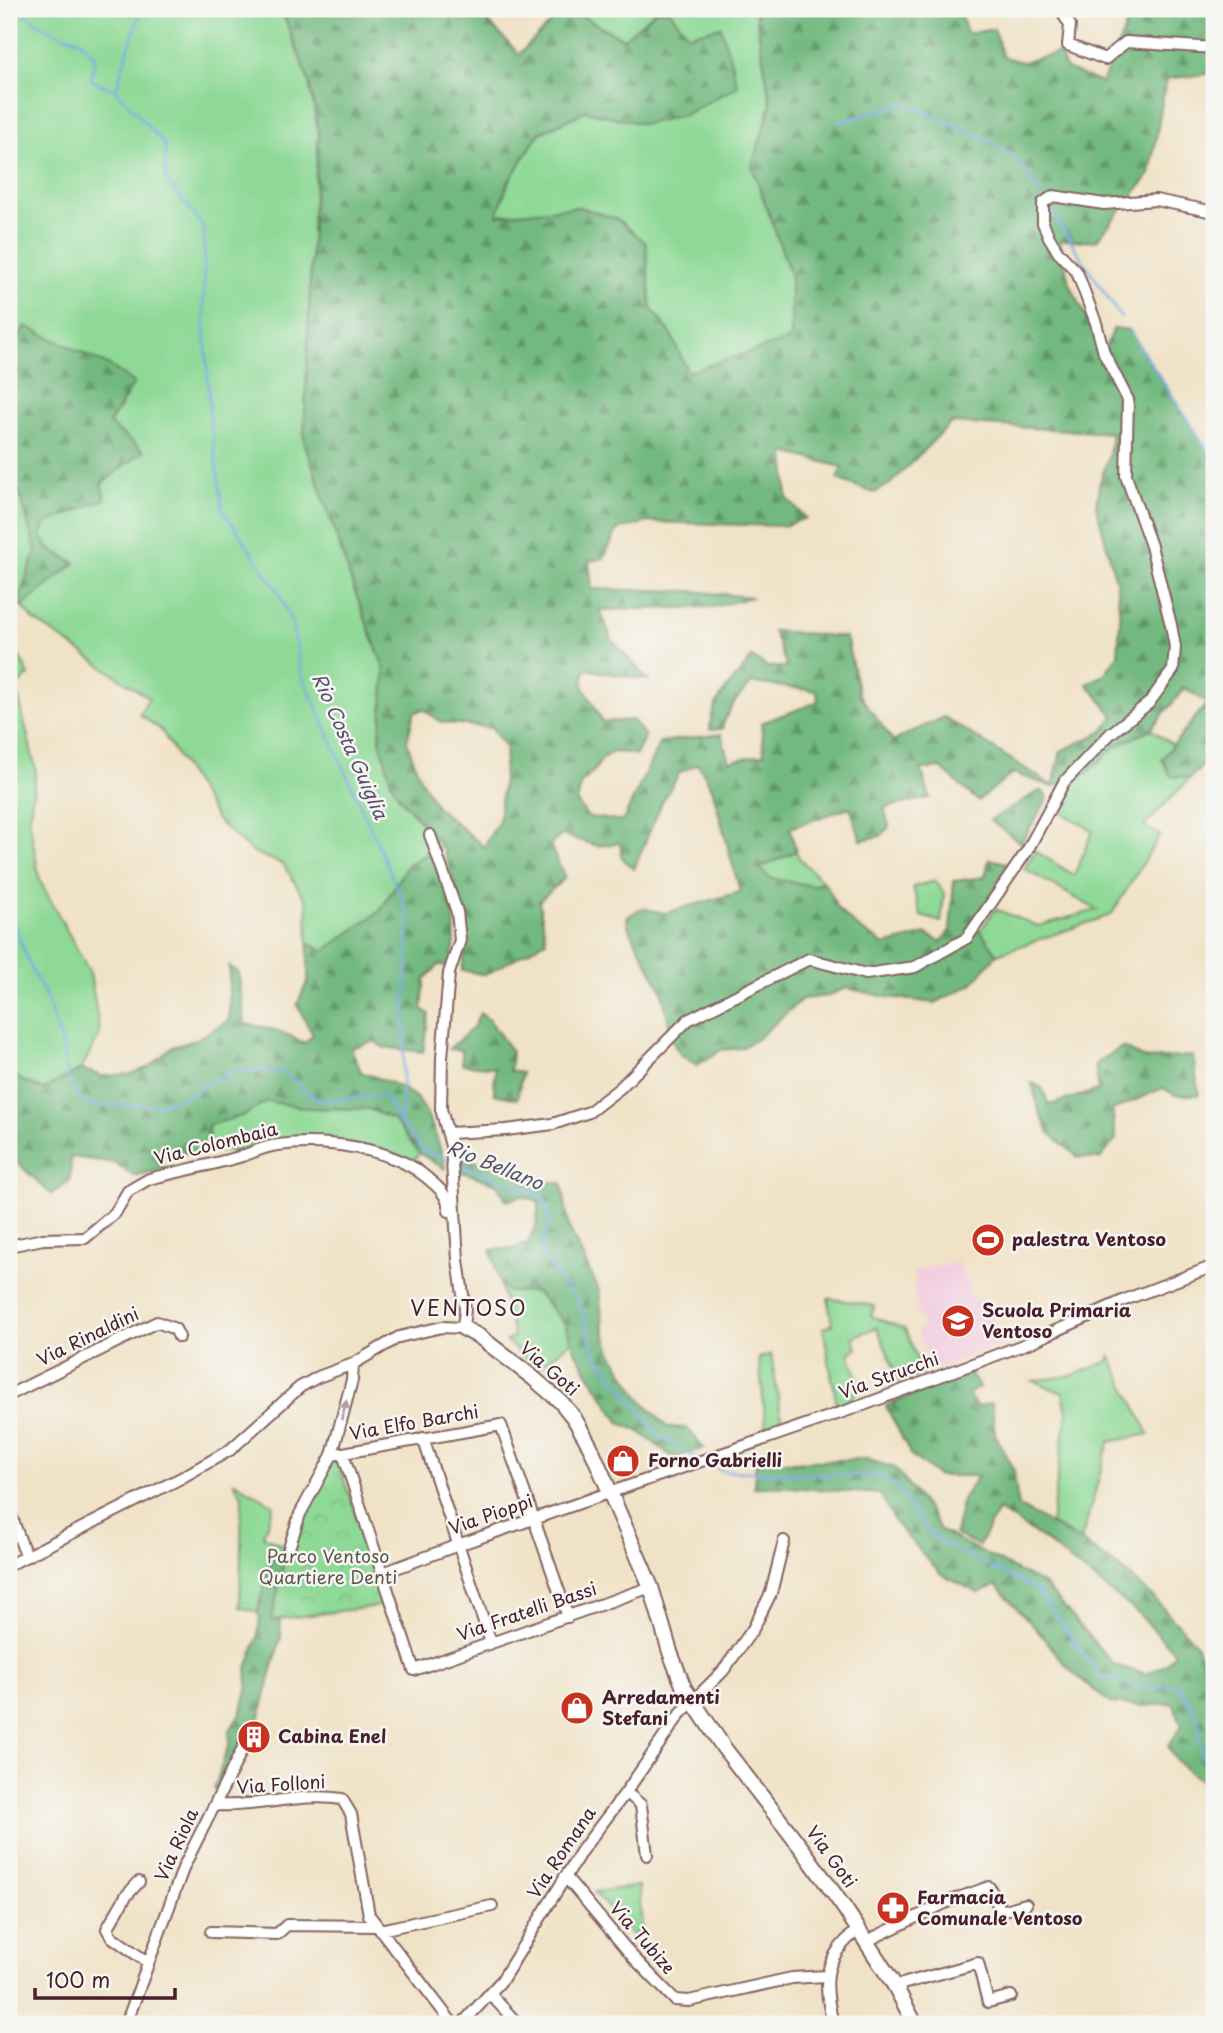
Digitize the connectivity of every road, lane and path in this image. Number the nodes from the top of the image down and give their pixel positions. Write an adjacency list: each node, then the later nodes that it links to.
1 (1060, 9): 2 (street)
2 (1214, 48)
3 (1214, 212): 5 (street)
4 (430, 835): 5 (street, Via Colombaia)
5 (448, 1133): 6 (street, Via Colombaia)
6 (457, 1233): 7 (street, Via Colombaia); 9 (street, Via Colombaia)
7 (9, 1246)
8 (1214, 1266): 15 (street, Via Strucchi)
9 (463, 1328): 11 (street); 15 (street, Via Goti)
10 (179, 1337): 12 (street, Via Rinaldini)
11 (353, 1364): 14 (street, one-way to 11); 21 (street)
12 (9, 1395)
13 (423, 1438): 14 (street, Via Elfo Barchi); 17 (street, Via Elfo Barchi); 19 (street)
14 (337, 1454): 20 (street); 23 (street)
15 (611, 1492): 17 (street, Via Pioppi); 24 (street, Via Goti)
16 (9, 1510): 21 (street)
17 (534, 1519): 19 (street, Via Pioppi); 25 (street)
18 (784, 1541): 27 (street, Via Romana)
19 (458, 1545): 23 (street, Via Pioppi); 26 (street)
20 (289, 1549)
21 (26, 1556): 22 (street)
22 (9, 1565)
23 (383, 1573): 26 (street, Via Fratelli Bassi)
24 (651, 1587): 25 (street, Via Fratelli Bassi); 27 (street, Via Goti)
25 (568, 1617): 26 (street, Via Fratelli Bassi)
26 (491, 1643)
27 (692, 1701): 29 (street, Via Romana); 38 (street, Via Goti)
28 (245, 1744): 30 (street, Via Riola)
29 (626, 1792): 31 (street); 32 (street, Via Romana)
30 (216, 1805): 36 (street, Via Folloni); 39 (street, Via Riola)
31 (647, 1855)
32 (565, 1876): 40 (street, Via Tubize); 42 (street, Via Romana)
33 (139, 1882): 39 (street, Via Riola)
34 (1026, 1904): 38 (street)
35 (492, 1906): 36 (street)
36 (379, 1928): 37 (street); 45 (street, Via Folloni)
37 (211, 1932)
38 (863, 1935): 40 (street); 41 (street, Via Goti)
39 (147, 1962): 44 (street, Via Riola)
40 (826, 1976): 48 (street)
41 (895, 1986): 43 (street); 49 (street, Via Goti)
42 (490, 1994): 46 (street, Via Romana); 47 (street)
43 (1011, 1996)
44 (126, 2024)
45 (453, 2024)
46 (462, 2024)
47 (518, 2024)
48 (833, 2024)
49 (915, 2024)

